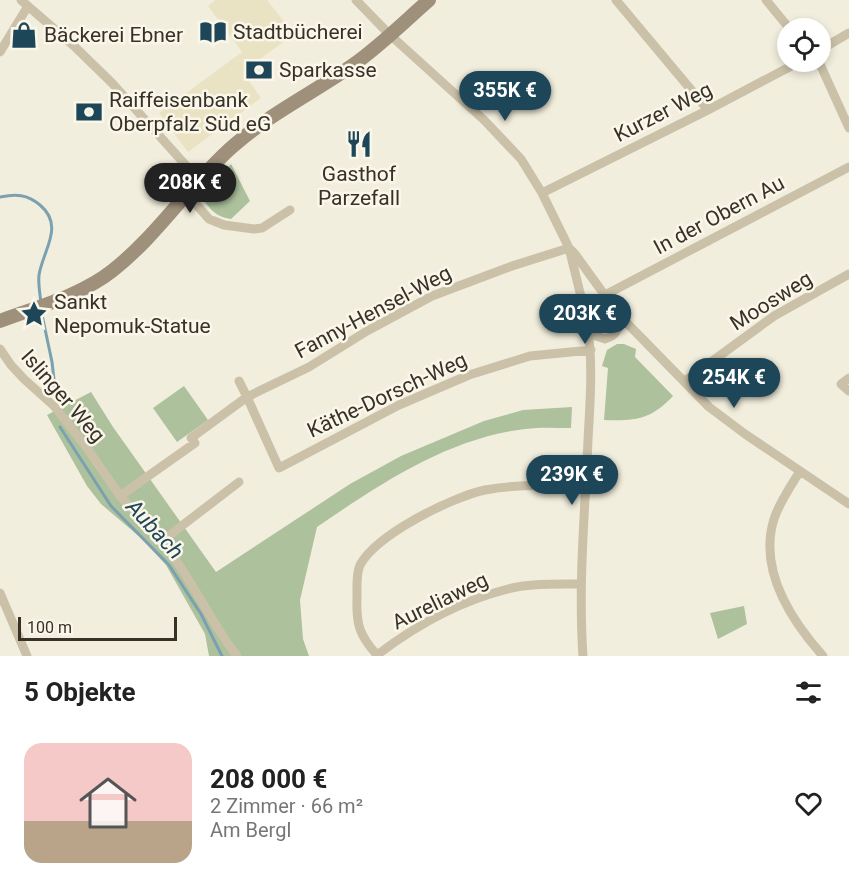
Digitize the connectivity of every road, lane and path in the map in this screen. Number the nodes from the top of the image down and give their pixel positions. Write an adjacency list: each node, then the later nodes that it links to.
1 (356, 0): 8 (street)
2 (429, 0): 8 (street)
3 (616, 0): 13 (street)
4 (766, 0): 6 (street)
5 (24, 3): 10 (street); 16 (street)
6 (781, 18)
7 (849, 33): 9 (street)
8 (390, 34): 16 (street); 17 (street)
9 (831, 44)
10 (0, 52)
11 (780, 72): 13 (street, Kurzer Weg)
12 (824, 72): 14 (street)
13 (708, 110): 17 (street, Kurzer Weg)
14 (849, 128)
15 (849, 167): 22 (street, In der Obern Au)
16 (199, 180): 18 (street)
17 (542, 193): 20 (street)
18 (187, 194): 19 (street); 24 (street)
19 (290, 210)
20 (568, 248): 22 (street); 25 (street); 35 (street, Fanny-Hensel-Weg)
21 (849, 274): 33 (street, Moosweg)
22 (605, 295): 23 (street)
23 (617, 313): 25 (street); 26 (street); 27 (street)
24 (0, 321)
25 (587, 323): 28 (street); 30 (street)
26 (636, 332): 27 (street); 33 (street)
27 (616, 333): 28 (street)
28 (605, 339): 30 (street)
29 (0, 349): 39 (street, Islinger Weg)
30 (591, 353): 35 (street, Käthe-Dorsch-Weg); 38 (street)
31 (849, 378): 34 (street)
32 (239, 381): 35 (street)
33 (685, 381): 36 (street)
34 (849, 391)
35 (247, 397): 39 (street)
36 (800, 471): 40 (street); 47 (street)
37 (238, 482): 41 (street)
38 (586, 487): 42 (street); 42 (street, Aureliaweg)
39 (120, 496): 41 (street, Islinger Weg)
40 (849, 504)
41 (162, 541): 45 (street, Islinger Weg)
42 (581, 584): 46 (street)
43 (0, 593): 44 (street)
44 (27, 656)
45 (237, 656)
46 (583, 656)
47 (823, 656)

